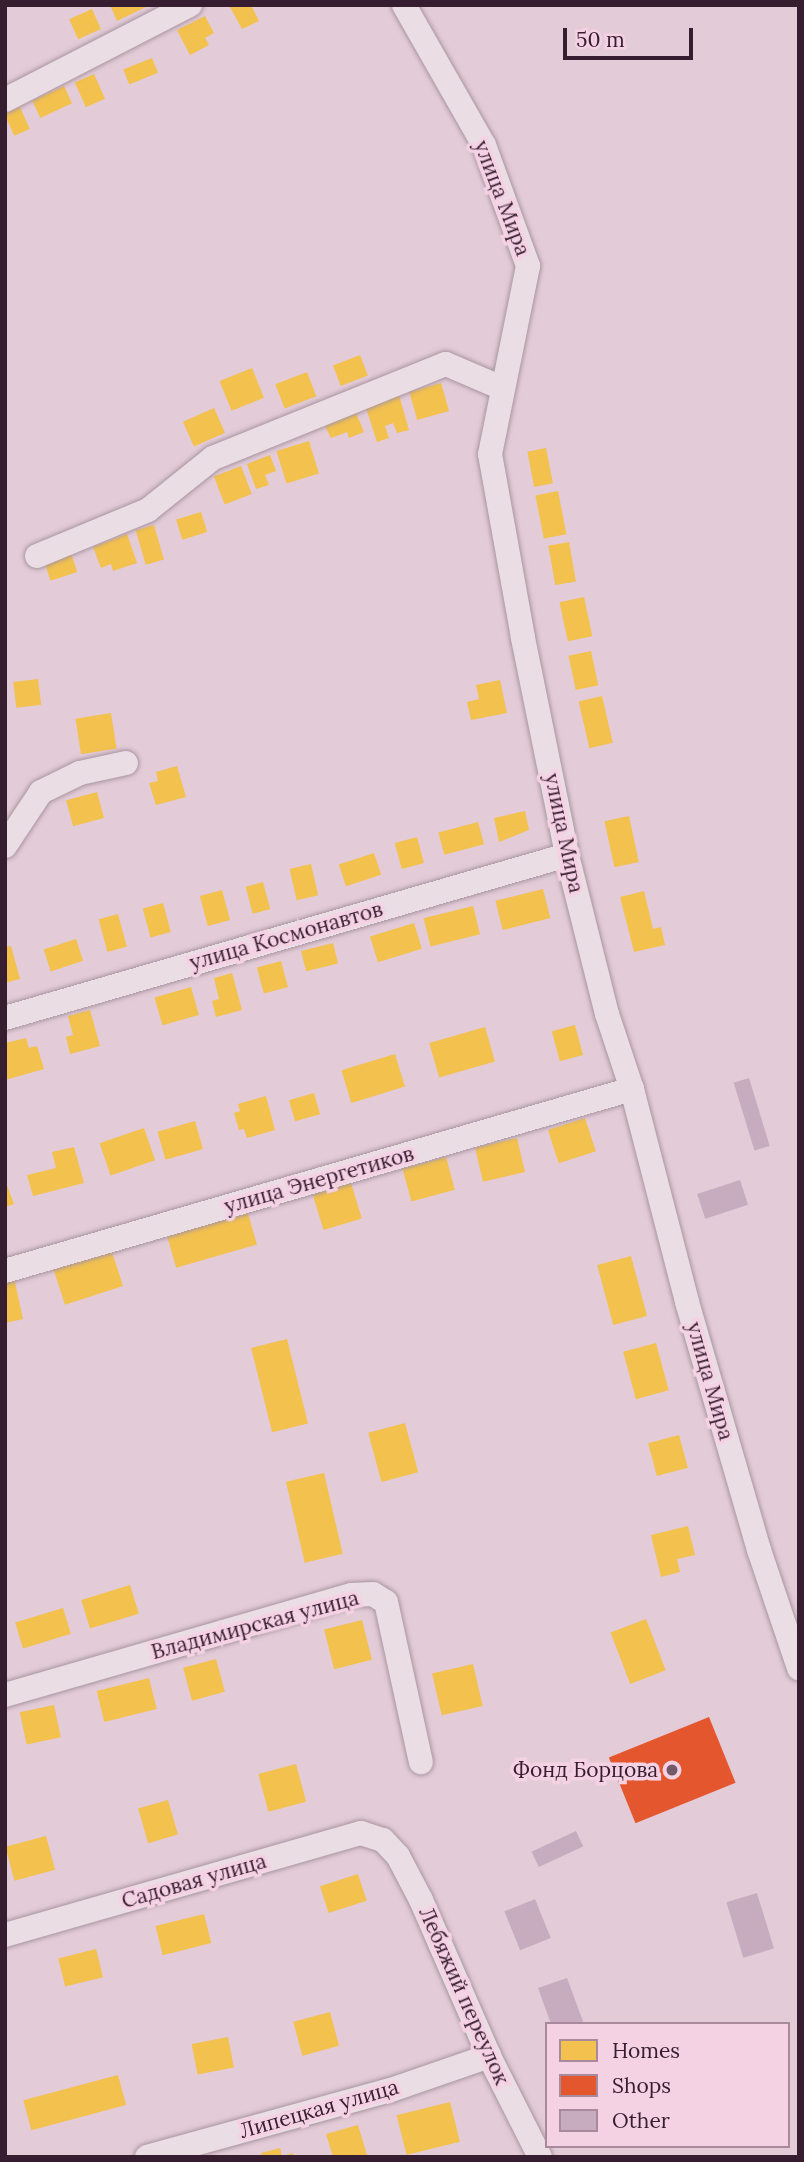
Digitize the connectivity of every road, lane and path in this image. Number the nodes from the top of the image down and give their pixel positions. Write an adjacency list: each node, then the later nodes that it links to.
1 (190, 5): 3 (street)
2 (404, 5): 4 (street, улица Мира)
3 (5, 100)
4 (502, 388): 5 (street); 8 (street, улица Мира)
5 (37, 556)
6 (126, 763): 7 (street)
7 (5, 846)
8 (567, 855): 9 (street, улица Космонавтов); 10 (street, улица Мира)
9 (5, 1018)
10 (632, 1089): 11 (street, улица Энергетиков); 12 (street, улица Мира)
11 (5, 1271)
12 (799, 1668)
13 (5, 1695): 14 (street, Владимирская улица)
14 (421, 1762)
15 (383, 1840): 16 (street, Садовая улица); 17 (street, Лебяжий переулок)
16 (5, 1935)
17 (489, 2056): 18 (street, Липецкая улица); 19 (street, Лебяжий переулок)
18 (147, 2157)
19 (540, 2157)

